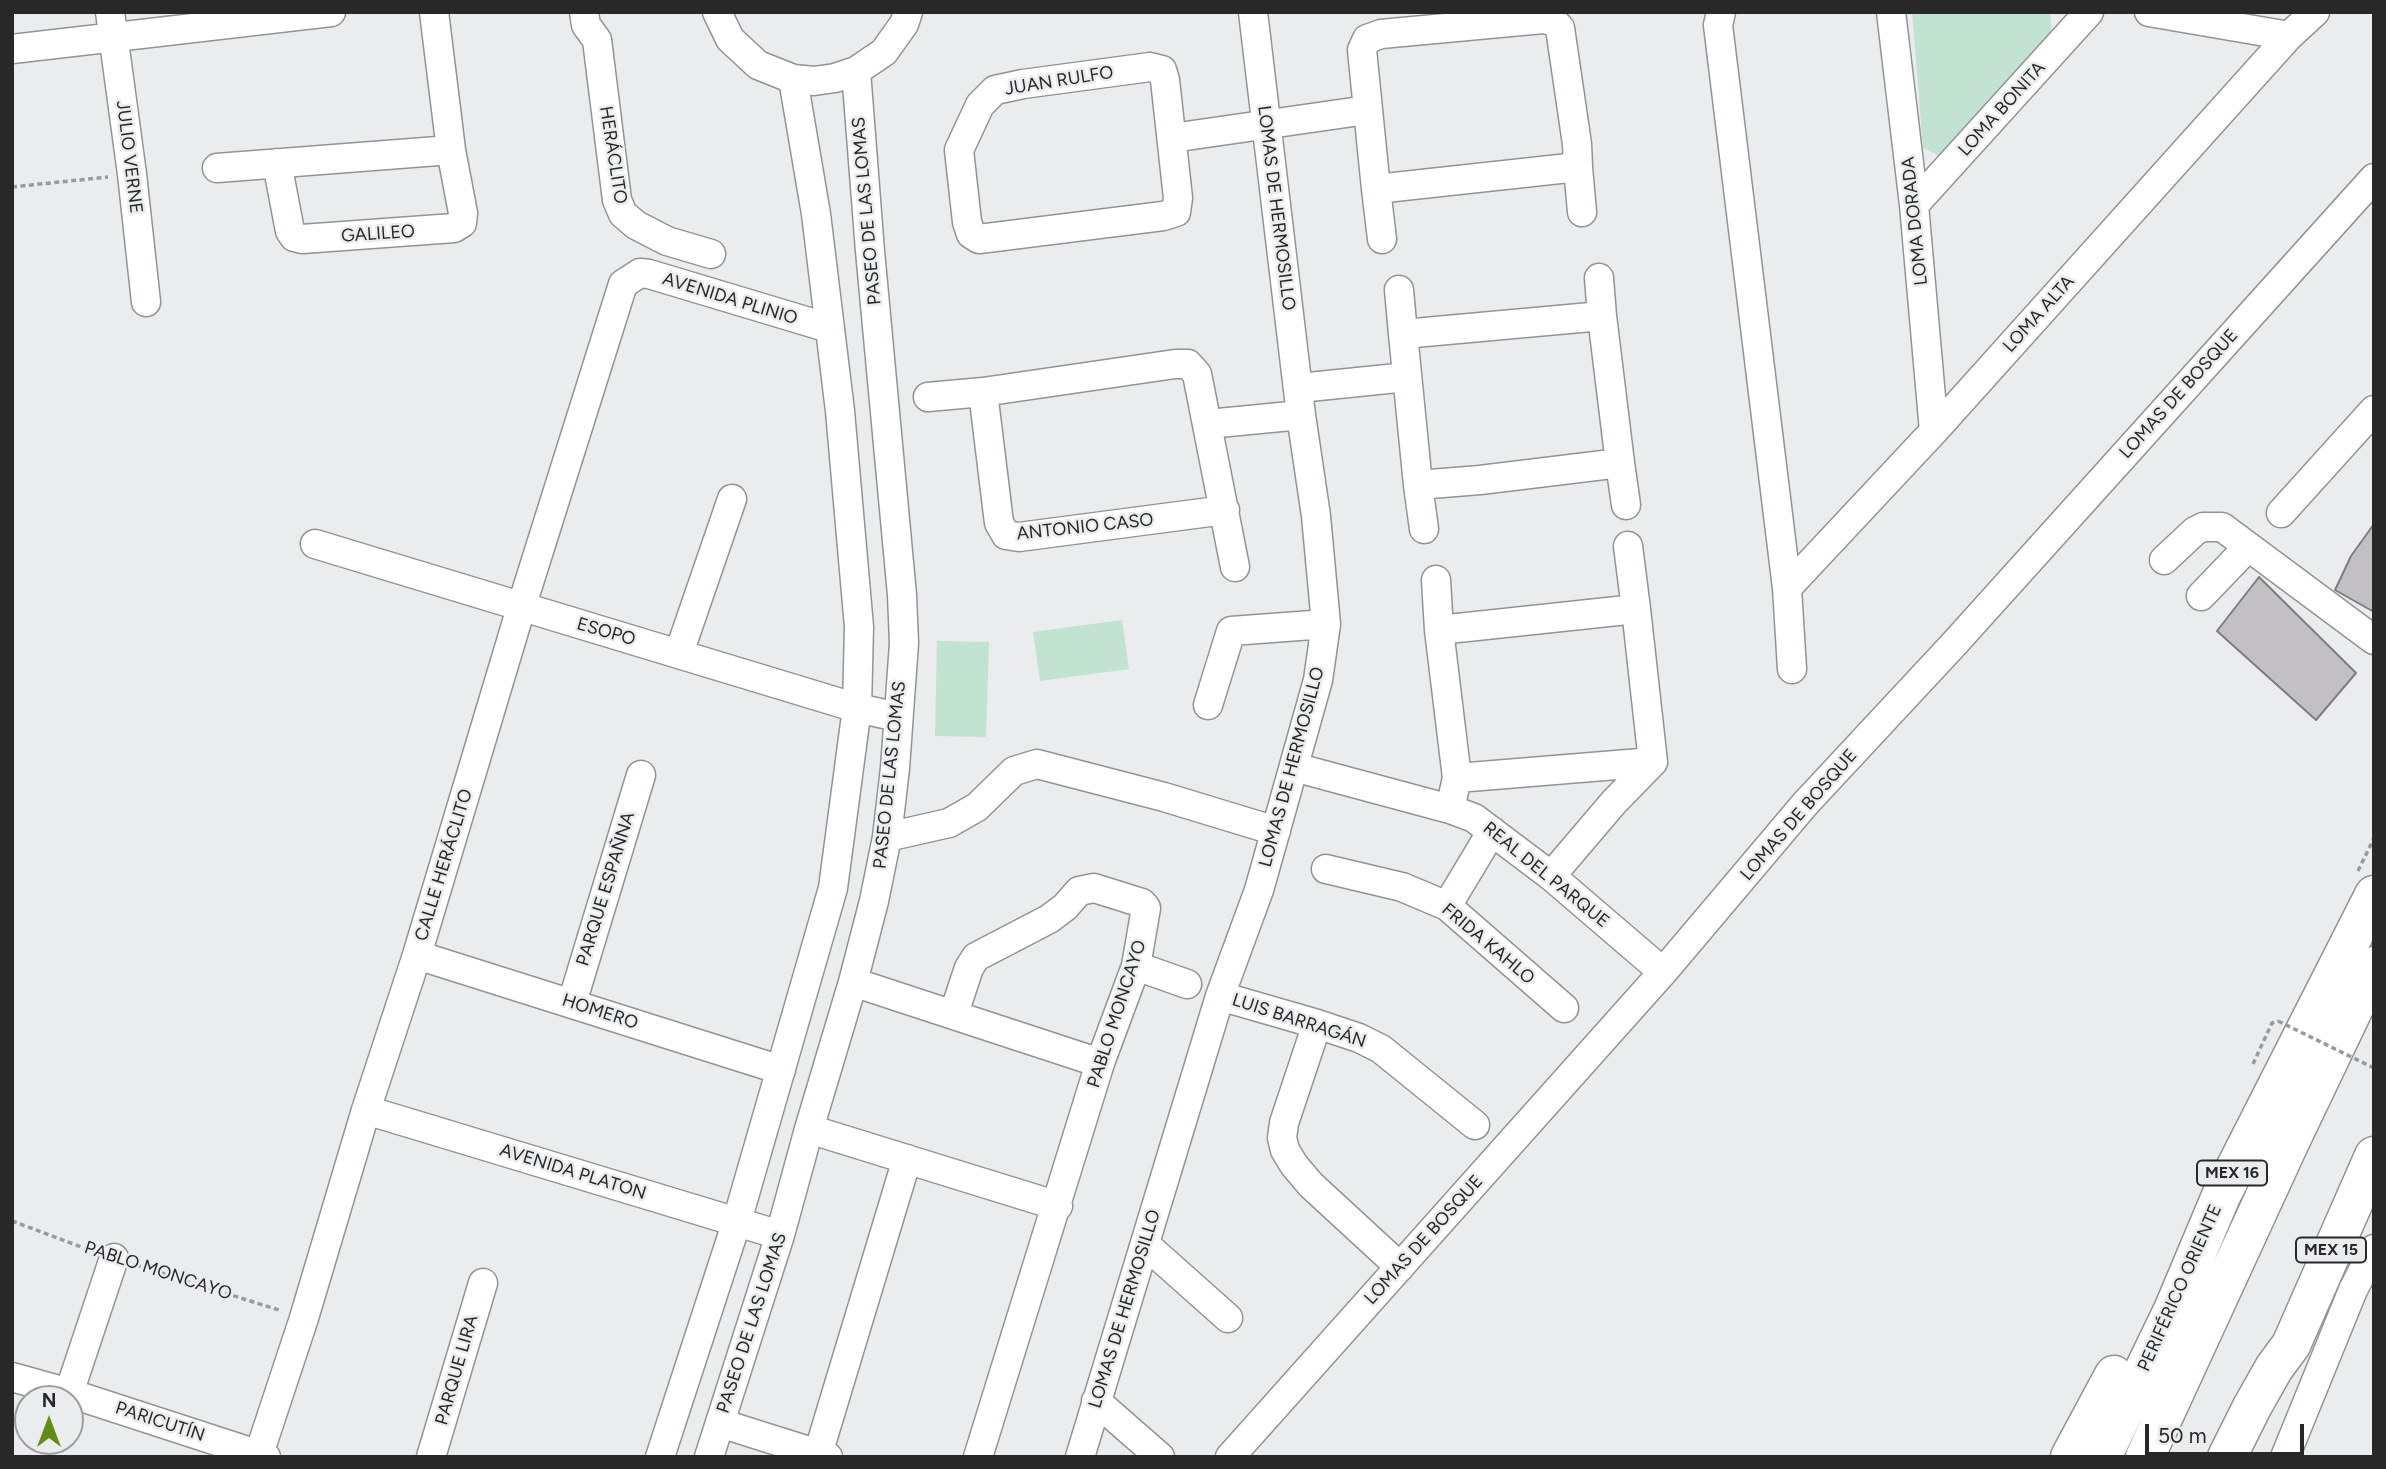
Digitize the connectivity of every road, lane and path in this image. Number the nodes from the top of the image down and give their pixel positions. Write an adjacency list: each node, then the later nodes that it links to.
1 (331, 12): 13 (street)
2 (434, 12): 22 (street, GALILEO)
3 (584, 12): 15 (street, HERÁCLITO)
4 (603, 12): 15 (street, HERÁCLITO)
5 (717, 12): 18 (street)
6 (908, 12): 17 (street)
7 (1253, 12): 20 (street, LOMAS DE HERMOSILLO)
8 (1721, 12): 63 (street)
9 (1891, 12): 30 (street, LOMA DORADA)
10 (2090, 12): 30 (street, LOMA BONITA)
11 (2149, 12): 14 (street)
12 (2315, 12): 14 (street, LOMA ALTA)
13 (112, 25): 16 (street); 26 (street, JULIO VERNE)
14 (2289, 36): 49 (street, LOMA ALTA)
15 (597, 40): 33 (street, HERÁCLITO)
16 (12, 49)
17 (856, 71): 18 (street); 41 (street, PASEO DE LAS LOMAS)
18 (793, 79): 39 (street)
19 (1367, 110): 20 (street); 24 (street); 29 (street)
20 (1266, 126): 21 (street); 46 (street, LOMAS DE HERMOSILLO)
21 (1172, 138): 21 (street, JUAN RULFO)
22 (452, 150): 23 (street); 23 (street, GALILEO)
23 (277, 163): 25 (street)
24 (1578, 167): 29 (street); 31 (street)
25 (217, 168)
26 (132, 174): 28 (path); 37 (street, JULIO VERNE)
27 (2374, 178): 90 (street, LOMAS DE BOSQUE)
28 (12, 187)
29 (1376, 189): 32 (street)
30 (1914, 205): 49 (street, LOMA DORADA)
31 (1582, 212)
32 (1382, 239)
33 (711, 254)
34 (631, 277): 39 (street, AVENIDA PLINIO); 65 (street, CALLE HERÁCLITO)
35 (1599, 278): 38 (street)
36 (1399, 290): 40 (street)
37 (146, 302)
38 (1602, 316): 40 (street); 50 (street)
39 (829, 328): 42 (street)
40 (1403, 334): 43 (street)
41 (881, 363): 42 (street); 74 (street, PASEO DE LAS LOMAS)
42 (835, 370): 73 (street)
43 (1407, 377): 46 (street); 51 (street)
44 (983, 392): 45 (street); 48 (street); 54 (street, ANTONIO CASO)
45 (928, 397)
46 (1300, 402): 48 (street); 67 (street, LOMAS DE HERMOSILLO)
47 (2374, 410): 55 (street)
48 (1208, 424): 54 (street)
49 (1934, 431): 63 (street, LOMA ALTA)
50 (1620, 463): 51 (street); 53 (street)
51 (1418, 485): 56 (street)
52 (732, 499): 70 (street)
53 (1626, 505)
54 (1225, 510): 61 (street)
55 (2281, 513)
56 (1424, 529)
57 (315, 544): 65 (street, ESOPO)
58 (1628, 546): 66 (street)
59 (2248, 547): 60 (street); 64 (street); 69 (street)
60 (2164, 560)
61 (1235, 567)
62 (1436, 580): 68 (street)
63 (1787, 588): 71 (street)
64 (2201, 596)
65 (521, 608): 70 (street, ESOPO); 87 (street, CALLE HERÁCLITO)
66 (1636, 609): 68 (street); 75 (street)
67 (1326, 624): 72 (street); 76 (street, LOMAS DE HERMOSILLO)
68 (1439, 630): 78 (street)
69 (2374, 640)
70 (679, 653): 73 (street, ESOPO)
71 (1793, 669)
72 (1208, 705)
73 (857, 708): 74 (street, ESOPO); 101 (street)
74 (898, 717): 82 (street, PASEO DE LAS LOMAS)
75 (1653, 762): 78 (street); 84 (street)
76 (1294, 767): 79 (street, REAL DEL PARQUE); 80 (street, LOMAS DE HERMOSILLO)
77 (640, 775): 94 (street, PARQUE ESPAÑNA)
78 (1457, 778): 79 (street)
79 (1450, 809): 81 (street, REAL DEL PARQUE)
80 (1276, 831): 82 (street); 93 (street, LOMAS DE HERMOSILLO)
81 (1492, 831): 84 (street, REAL DEL PARQUE); 86 (street)
82 (887, 837): 91 (street, PASEO DE LAS LOMAS)
83 (1326, 869): 86 (street, FRIDA KAHLO)
84 (1551, 876): 90 (street, REAL DEL PARQUE)
85 (2374, 895): 107 (highway, PERIFÉRICO ORIENTE / MEX 16)
86 (1447, 906): 95 (street, FRIDA KAHLO)
87 (417, 955): 94 (street, HOMERO); 102 (street, CALLE HERÁCLITO)
88 (1136, 966): 92 (street); 96 (street, PABLO MONCAYO); 99 (street, PABLO MONCAYO)
89 (2374, 966): 137 (highway)
90 (1663, 972): 115 (street, LOMAS DE BOSQUE)
91 (853, 982): 96 (street); 104 (street, PASEO DE LAS LOMAS)
92 (1187, 984)
93 (1220, 996): 98 (street, LUIS BARRAGÁN); 112 (street, LOMAS DE HERMOSILLO)
94 (572, 1003): 101 (street, HOMERO)
95 (1563, 1008)
96 (954, 1013): 99 (street)
97 (2278, 1021): 100 (path, bridge)
98 (1317, 1024): 103 (street, LUIS BARRAGÁN); 115 (street)
99 (1100, 1063): 108 (street, PABLO MONCAYO)
100 (2374, 1068)
101 (782, 1070): 109 (street)
102 (366, 1110): 109 (street, AVENIDA PLATON); 117 (street, CALLE HERÁCLITO)
103 (1475, 1125)
104 (808, 1129): 106 (street); 111 (street, PASEO DE LAS LOMAS)
105 (2374, 1156): 119 (highway, MEX 15)
106 (907, 1159): 108 (street); 126 (street)
107 (2221, 1196): 135 (highway); 136 (highway, PERIFÉRICO ORIENTE / MEX 16)
108 (1058, 1206): 131 (street, PABLO MONCAYO)
109 (737, 1221): 111 (street, AVENIDA PLATON); 129 (street)
110 (12, 1222): 114 (path, PABLO MONCAYO)
111 (780, 1235): 125 (street, PASEO DE LAS LOMAS)
112 (1146, 1245): 118 (street); 124 (street, LOMAS DE HERMOSILLO)
113 (2374, 1249): 140 (street)
114 (114, 1258): 117 (path, PABLO MONCAYO); 122 (street)
115 (1400, 1266): 134 (street, LOMAS DE BOSQUE)
116 (482, 1283): 128 (street, PARQUE LIRA)
117 (304, 1318): 127 (street, CALLE HERÁCLITO)
118 (1228, 1318)
119 (2291, 1345): 138 (highway); 139 (highway)
120 (12, 1377): 121 (street, PARICUTÍN)
121 (42, 1385)
122 (71, 1385)
123 (84, 1397): 127 (street, PARICUTÍN)
124 (1096, 1401): 132 (street, LOMAS DE HERMOSILLO); 133 (street)
125 (720, 1423): 126 (street); 130 (street, PASEO DE LAS LOMAS)
126 (823, 1455)
127 (263, 1456)
128 (431, 1457)
129 (660, 1457)
130 (709, 1457)
131 (978, 1457)
132 (1080, 1457)
133 (1160, 1457)
134 (1230, 1457)
135 (2070, 1457)
136 (2102, 1457)
137 (2145, 1457)
138 (2227, 1457)
139 (2251, 1457)
140 (2285, 1457)

